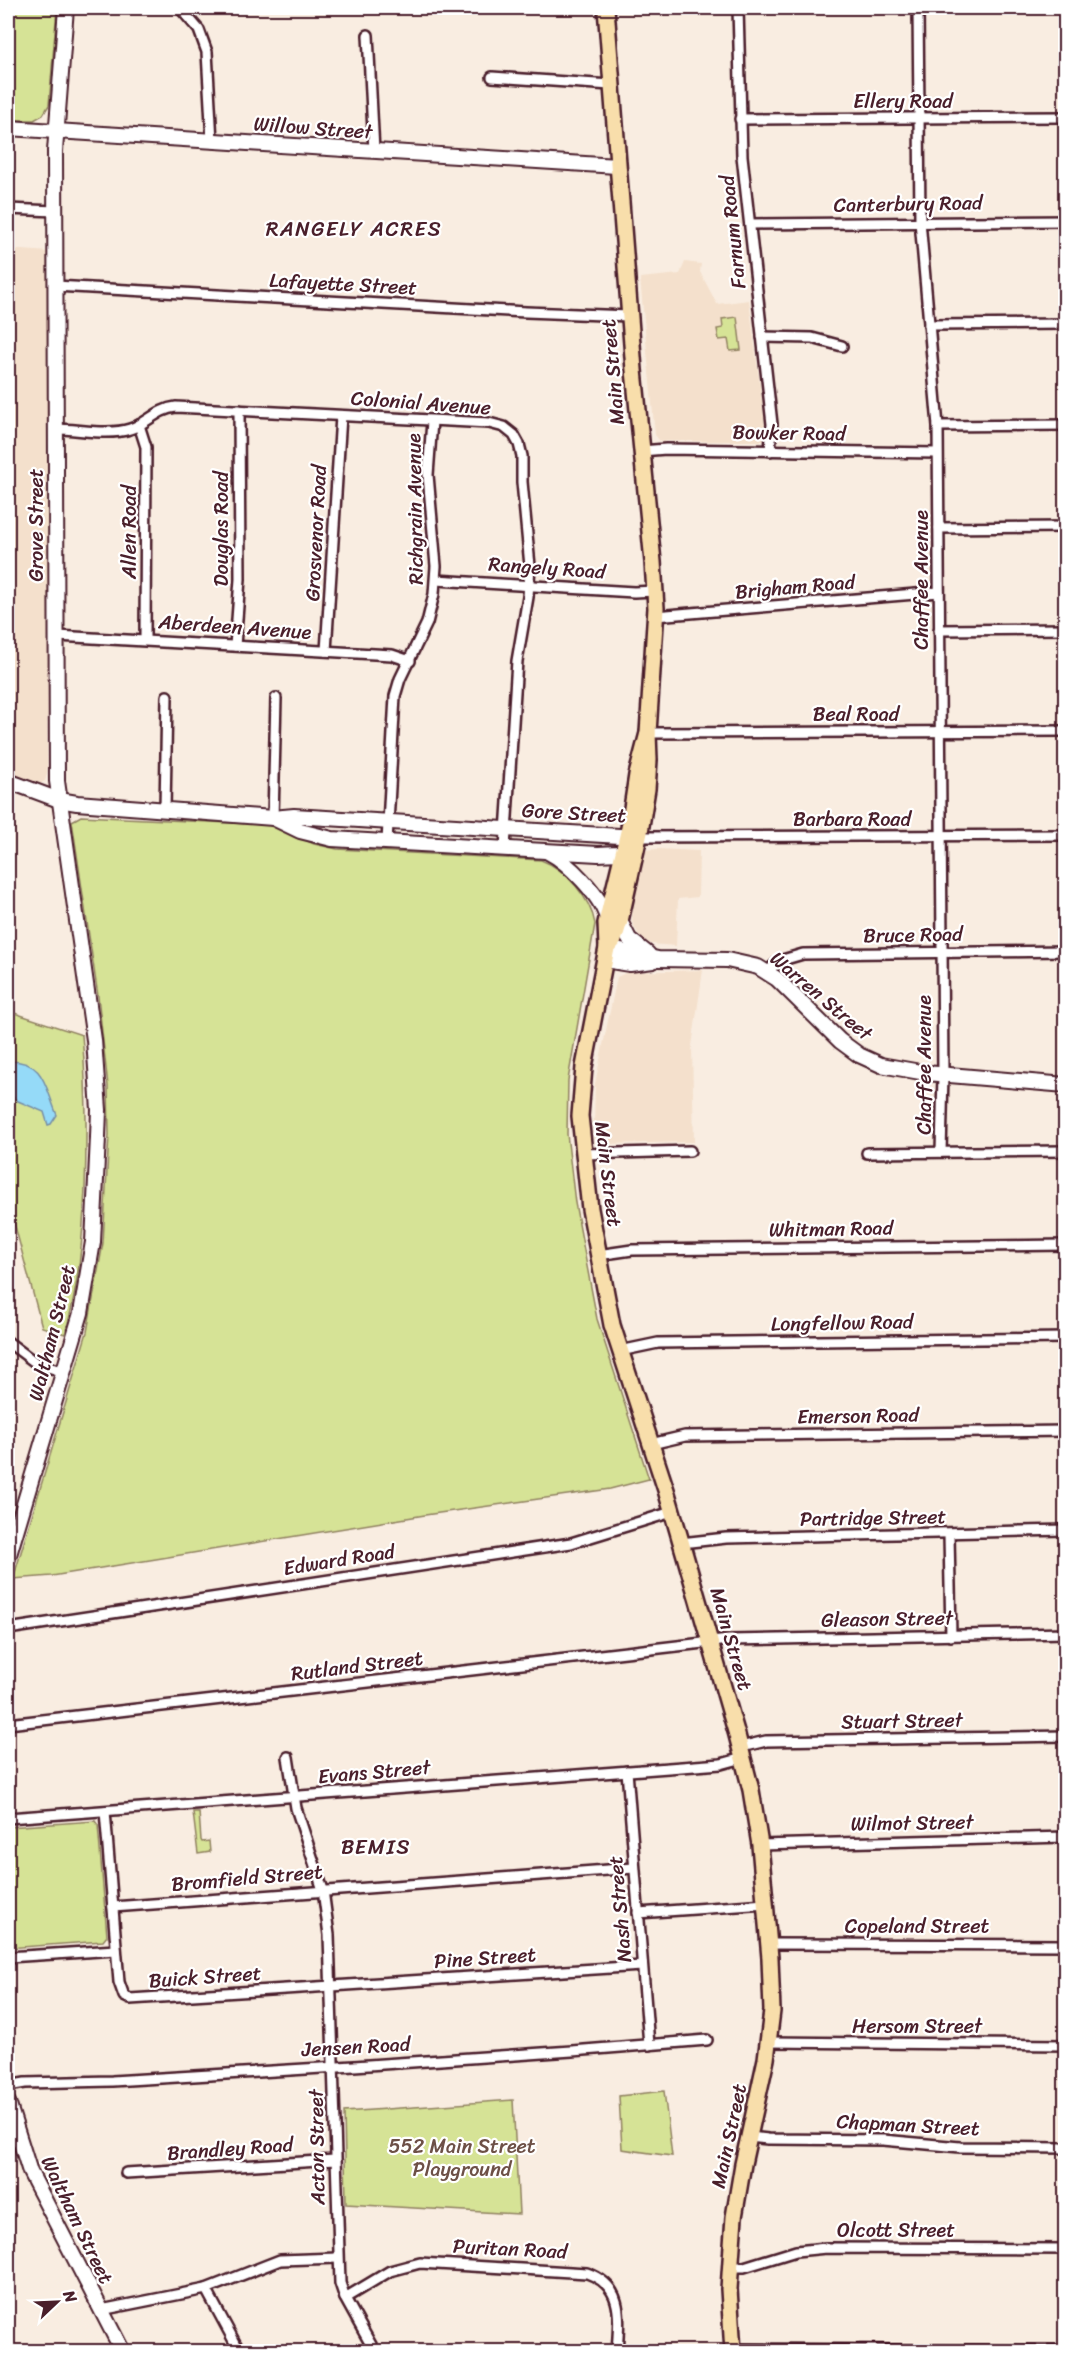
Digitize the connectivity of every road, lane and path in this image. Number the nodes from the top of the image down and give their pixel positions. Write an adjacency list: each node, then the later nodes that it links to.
1 (66, 8): 13 (street, Grove Street)
2 (180, 8): 14 (street)
3 (606, 8): 8 (main road, Main Street)
4 (738, 8): 10 (street, Farnum Road)
5 (918, 8): 11 (street, Chaffee Avenue)
6 (368, 35): 15 (street)
7 (492, 77): 8 (street)
8 (611, 85): 16 (main road, Main Street)
9 (1065, 117): 11 (street, Ellery Road)
10 (740, 119): 11 (street, Ellery Road); 21 (street, Farnum Road)
11 (919, 119): 20 (street, Chaffee Avenue)
12 (8, 128): 13 (street, Willow Street)
13 (57, 131): 14 (street, Willow Street); 18 (street, Grove Street)
14 (212, 141): 15 (street, Willow Street)
15 (374, 152): 16 (street, Willow Street)
16 (617, 166): 23 (main road, Main Street)
17 (8, 209): 18 (street)
18 (55, 211): 22 (street, Grove Street)
19 (1065, 220): 20 (street, Canterbury Road)
20 (920, 221): 21 (street, Canterbury Road); 25 (street, Chaffee Avenue)
21 (750, 224): 26 (street, Farnum Road)
22 (56, 286): 23 (street, Lafayette Street); 34 (street, Grove Street)
23 (629, 316): 35 (main road, Main Street)
24 (1065, 324): 25 (street)
25 (929, 325): 33 (street, Chaffee Avenue)
26 (762, 337): 27 (street); 36 (street, Farnum Road)
27 (842, 346)
28 (239, 411): 29 (street, Colonial Avenue); 31 (street, Colonial Avenue); 49 (street, Douglas Road)
29 (341, 416): 30 (street, Colonial Avenue); 50 (street, Grosvenor Road)
30 (432, 421): 40 (street, Richgrain Avenue); 41 (street, Colonial Avenue)
31 (139, 425): 34 (street, Colonial Avenue); 48 (street, Allen Road)
32 (1065, 425): 33 (street)
33 (938, 426): 37 (street, Chaffee Avenue)
34 (56, 429): 47 (street, Grove Street)
35 (641, 450): 36 (street, Bowker Road); 42 (main road, Main Street)
36 (770, 451): 37 (street, Bowker Road)
37 (937, 453): 39 (street, Chaffee Avenue)
38 (1065, 527): 39 (street)
39 (939, 528): 43 (street, Chaffee Avenue)
40 (436, 579): 41 (street, Rangely Road); 51 (street, Richgrain Avenue)
41 (530, 586): 42 (street, Rangely Road); 62 (street, Colonial Avenue)
42 (655, 591): 44 (main road, Main Street)
43 (939, 592): 44 (street, Brigham Road); 46 (street, Chaffee Avenue)
44 (655, 615): 56 (main road, Main Street)
45 (1065, 629): 46 (street)
46 (939, 630): 55 (street, Chaffee Avenue)
47 (57, 636): 48 (street, Aberdeen Avenue); 58 (street, Grove Street)
48 (146, 640): 49 (street, Aberdeen Avenue)
49 (235, 646): 50 (street, Aberdeen Avenue)
50 (326, 651): 51 (street, Aberdeen Avenue)
51 (410, 661): 61 (street, Richgrain Avenue)
52 (166, 696): 59 (street)
53 (276, 698): 60 (street)
54 (1065, 731): 55 (street, Beal Road)
55 (940, 732): 56 (street, Beal Road); 65 (street, Chaffee Avenue)
56 (648, 733): 64 (main road, Main Street)
57 (8, 781): 58 (street, Gore Street)
58 (59, 800): 59 (street, Gore Street); 76 (street, Grove Street)
59 (165, 810): 60 (street, Gore Street)
60 (273, 818): 61 (street, Gore Street); 66 (street, Gore Street)
61 (388, 822): 62 (street, Gore Street); 66 (street, Richgrain Avenue)
62 (506, 829): 64 (street, Gore Street); 67 (street, Colonial Avenue)
63 (1065, 835): 65 (street, Barbara Road)
64 (633, 836): 65 (street, Barbara Road); 69 (main road, Main Street); 70 (main road, Main Street)
65 (941, 836): 72 (street, Chaffee Avenue)
66 (387, 842): 67 (street, Gore Street)
67 (505, 848): 68 (street, Gore Street)
68 (546, 851): 69 (street, Gore Street); 70 (street)
69 (623, 852): 70 (main road, Main Street)
70 (614, 919): 73 (main road, Main Street); 74 (street)
71 (1065, 951): 72 (street, Bruce Road)
72 (942, 952): 75 (street, Bruce Road); 77 (street, Chaffee Avenue)
73 (606, 954): 74 (street, Warren Street); 83 (main road, Main Street)
74 (658, 959): 75 (street, Warren Street)
75 (767, 972): 77 (street, Warren Street)
76 (94, 1040): 89 (street, Waltham Street)
77 (943, 1075): 78 (street, Warren Street); 81 (street, Chaffee Avenue)
78 (1065, 1085)
79 (690, 1151): 83 (street)
80 (1065, 1151): 81 (street)
81 (941, 1152): 82 (street)
82 (867, 1153)
83 (583, 1154): 85 (main road, Main Street)
84 (1065, 1245): 85 (street, Whitman Road)
85 (598, 1255): 88 (main road, Main Street)
86 (1065, 1338): 88 (street, Longfellow Road)
87 (8, 1342): 89 (street)
88 (620, 1351): 91 (main road, Main Street)
89 (64, 1372): 96 (street, Waltham Street)
90 (1065, 1431): 91 (street, Emerson Road)
91 (651, 1444): 92 (main road, Main Street)
92 (672, 1512): 95 (main road, Main Street); 97 (street, Edward Road)
93 (1065, 1530): 94 (street, Partridge Street)
94 (949, 1535): 95 (street, Partridge Street); 99 (street)
95 (681, 1543): 100 (main road, Main Street)
96 (8, 1558)
97 (8, 1629)
98 (1065, 1633): 99 (street, Gleason Street)
99 (951, 1636): 100 (street, Gleason Street)
100 (711, 1644): 101 (street, Rutland Street); 103 (main road, Main Street)
101 (8, 1724)
102 (1065, 1736): 103 (street, Stuart Street)
103 (742, 1753): 105 (street, Evans Street); 110 (main road, Main Street)
104 (288, 1757): 106 (street, Acton Street)
105 (627, 1772): 106 (street, Evans Street); 111 (street, Nash Street)
106 (294, 1796): 107 (street, Evans Street); 112 (street, Acton Street)
107 (105, 1811): 108 (street, Evans Street); 114 (street, Buick Street)
108 (8, 1818)
109 (1065, 1837): 110 (street, Wilmot Street)
110 (760, 1845): 113 (main road, Main Street)
111 (634, 1868): 112 (street, Bromfield Street); 115 (street, Nash Street)
112 (323, 1890): 114 (street, Bromfield Street); 121 (street, Acton Street)
113 (766, 1904): 115 (street); 116 (main road, Main Street)
114 (113, 1907): 118 (street, Buick Street)
115 (638, 1913): 120 (street, Nash Street)
116 (769, 1944): 117 (street, Copeland Street); 123 (main road, Main Street)
117 (1065, 1945)
118 (116, 1950): 119 (street); 121 (street, Buick Street)
119 (8, 1957)
120 (642, 1966): 121 (street, Pine Street); 124 (street, Nash Street)
121 (331, 1986): 126 (street, Acton Street)
122 (707, 2040): 124 (street, Jensen Road)
123 (769, 2042): 125 (street, Hersom Street); 129 (main road, Main Street)
124 (649, 2044): 126 (street, Jensen Road)
125 (1065, 2045)
126 (333, 2067): 127 (street, Jensen Road); 131 (street, Acton Street)
127 (8, 2086)
128 (8, 2102): 138 (street, Waltham Street)
129 (749, 2137): 130 (street, Chapman Street); 135 (main road, Main Street)
130 (1065, 2148)
131 (335, 2160): 132 (street, Brandley Road); 134 (street, Acton Street)
132 (126, 2173)
133 (1065, 2249): 135 (street, Olcott Street)
134 (338, 2258): 136 (street); 137 (street, Acton Street)
135 (730, 2267): 139 (main road, Main Street)
136 (206, 2289): 138 (street); 142 (street)
137 (345, 2298): 143 (street, Acton Street); 144 (street, Puritan Road)
138 (101, 2310): 141 (street, Waltham Street)
139 (733, 2350): 140 (street)
140 (1065, 2351)
141 (123, 2352)
142 (240, 2352)
143 (375, 2352)
144 (617, 2352)

